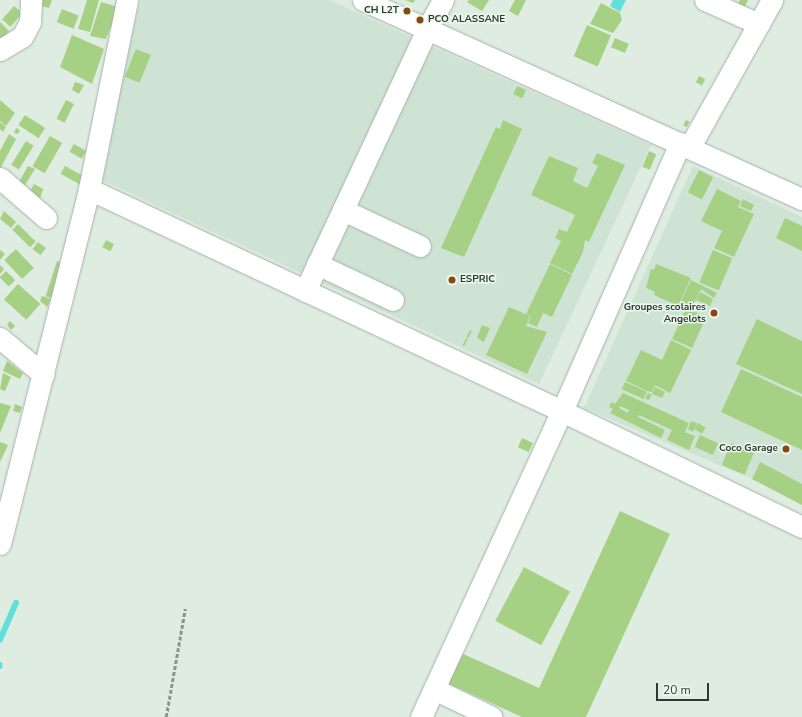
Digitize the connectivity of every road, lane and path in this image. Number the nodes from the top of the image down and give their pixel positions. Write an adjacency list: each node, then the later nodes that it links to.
1 (31, 0): 9 (street)
2 (127, 0): 12 (street)
3 (362, 0): 8 (street)
4 (443, 0): 8 (street)
5 (705, 0): 7 (street)
6 (772, 0): 7 (street)
7 (759, 24): 10 (street)
8 (427, 29): 10 (street); 14 (street)
9 (0, 50)
10 (684, 146): 13 (street); 22 (street)
11 (0, 178): 15 (street)
12 (89, 189): 18 (street); 21 (street)
13 (802, 199)
14 (343, 210): 16 (street); 17 (street)
15 (46, 218)
16 (420, 246)
17 (318, 264): 18 (street); 19 (street)
18 (305, 291): 22 (street)
19 (393, 300)
20 (0, 338): 21 (street)
21 (44, 374): 23 (street)
22 (562, 411): 24 (street); 27 (street)
23 (4, 506): 25 (street)
24 (802, 528)
25 (0, 544)
26 (185, 609): 28 (path)
27 (434, 689): 29 (street); 30 (street)
28 (166, 717)
29 (421, 717)
30 (492, 717)

